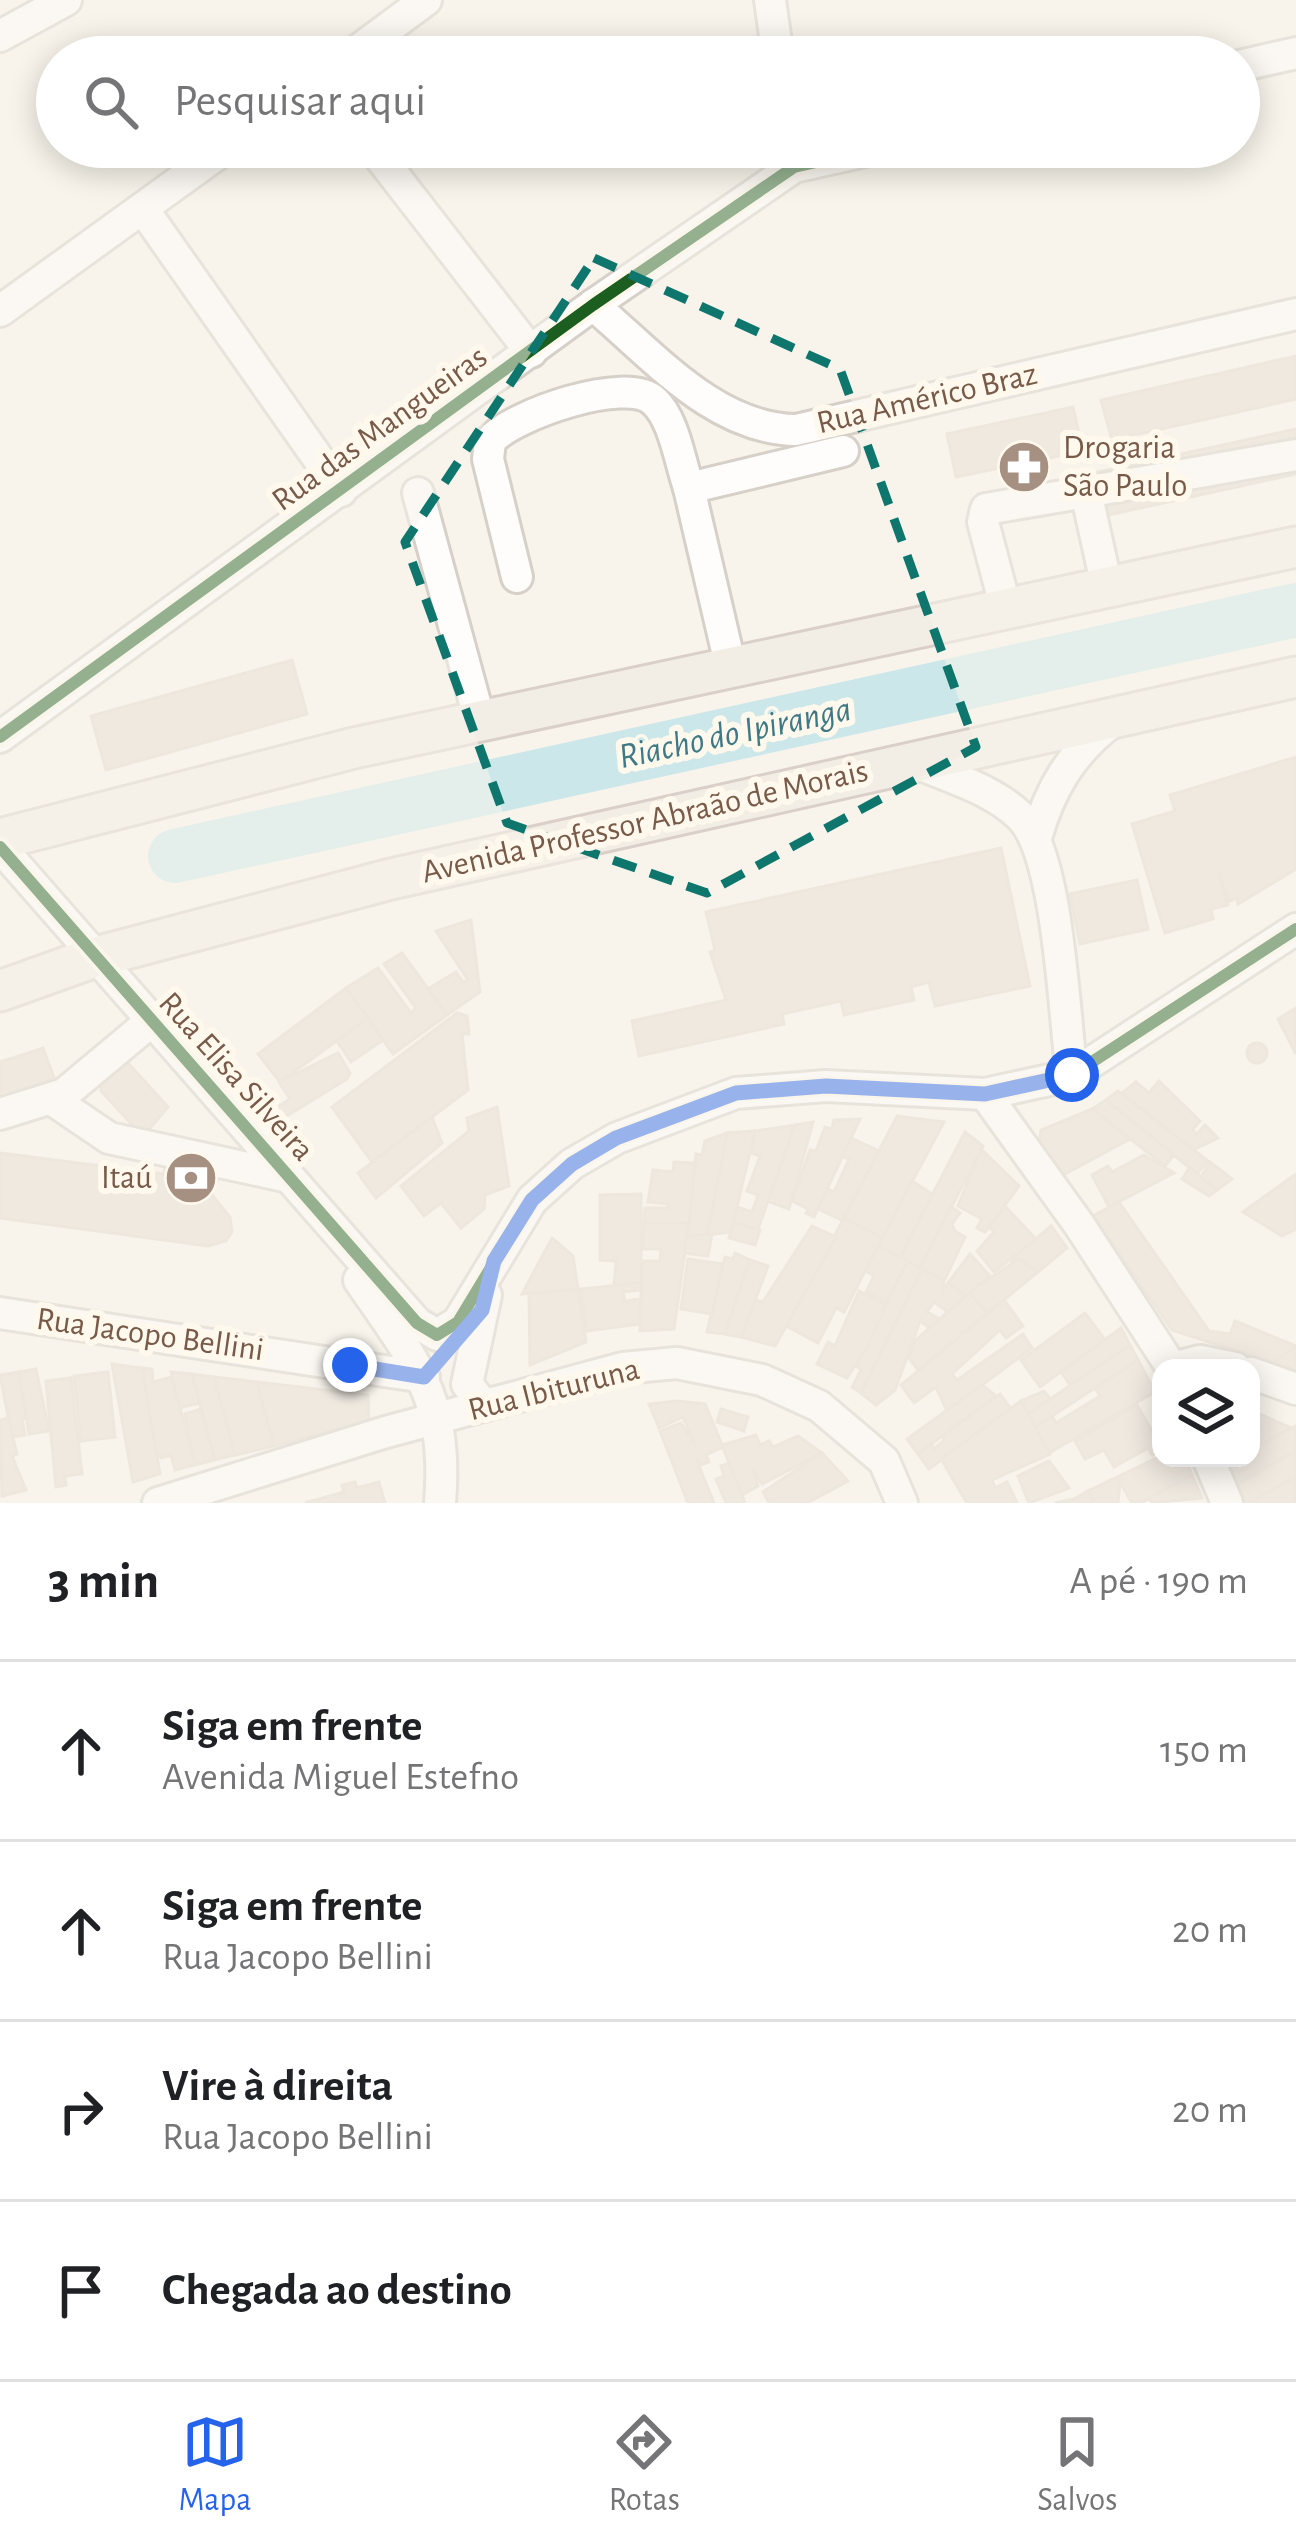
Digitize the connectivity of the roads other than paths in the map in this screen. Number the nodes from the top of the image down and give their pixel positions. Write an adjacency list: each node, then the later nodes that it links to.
1 (66, 0): 4 (street)
2 (426, 0): 5 (street)
3 (770, 0): 6 (street)
4 (0, 36)
5 (377, 36)
6 (775, 36)
7 (1296, 53): 8 (street)
8 (1260, 61)
9 (199, 168): 12 (street)
10 (388, 168): 16 (street)
11 (778, 168): 13 (street, Rua das Mangueiras)
12 (143, 209): 14 (street); 20 (street)
13 (593, 305): 15 (street, Rua Américo Braz); 16 (street, Rua das Mangueiras)
14 (0, 311)
15 (1296, 314)
16 (531, 352): 20 (street, Rua das Mangueiras)
17 (843, 452): 19 (street)
18 (1296, 455): 21 (street)
19 (688, 488): 24 (street); 27 (street)
20 (341, 490): 31 (street, Rua das Mangueiras)
21 (1086, 492): 25 (street); 26 (street)
22 (418, 493): 30 (street)
23 (1296, 547): 25 (main road)
24 (517, 577)
25 (1107, 587): 26 (main road)
26 (1006, 609): 27 (main road)
27 (731, 668): 30 (main road)
28 (1296, 676): 29 (main road, Avenida Professor Abraão de Morais)
29 (1121, 716): 32 (main road, Avenida Professor Abraão de Morais); 33 (street)
30 (480, 721): 34 (main road)
31 (0, 736)
32 (914, 762): 33 (street); 36 (main road, Avenida Professor Abraão de Morais)
33 (1036, 838): 39 (street)
34 (0, 843): 36 (street, Rua Elisa Silveira)
35 (1296, 929): 39 (street)
36 (92, 958): 37 (main road, Avenida Professor Abraão de Morais); 38 (street, Rua Elisa Silveira)
37 (0, 992)
38 (149, 1023): 41 (street); 43 (street, Rua Elisa Silveira)
39 (1072, 1075): 40 (street)
40 (985, 1094): 44 (street); 47 (street)
41 (53, 1100): 42 (street); 43 (street)
42 (0, 1114)
43 (289, 1177): 44 (street, Rua Elisa Silveira); 49 (street, Rua Elisa Silveira)
44 (494, 1261): 45 (street)
45 (482, 1310): 49 (street); 51 (street)
46 (0, 1313): 49 (street, Rua Jacopo Bellini)
47 (1166, 1359)
48 (1260, 1376): 50 (street)
49 (424, 1377): 52 (street, Rua Elisa Silveira)
50 (1296, 1389)
51 (484, 1406): 52 (street, Rua Ibituruna); 56 (street, Rua Ibituruna)
52 (438, 1418): 54 (street, Rua Ibituruna); 55 (street, Rua Elisa Silveira)
53 (1212, 1467): 57 (street)
54 (158, 1503)
55 (440, 1503)
56 (902, 1503)
57 (1227, 1503)

